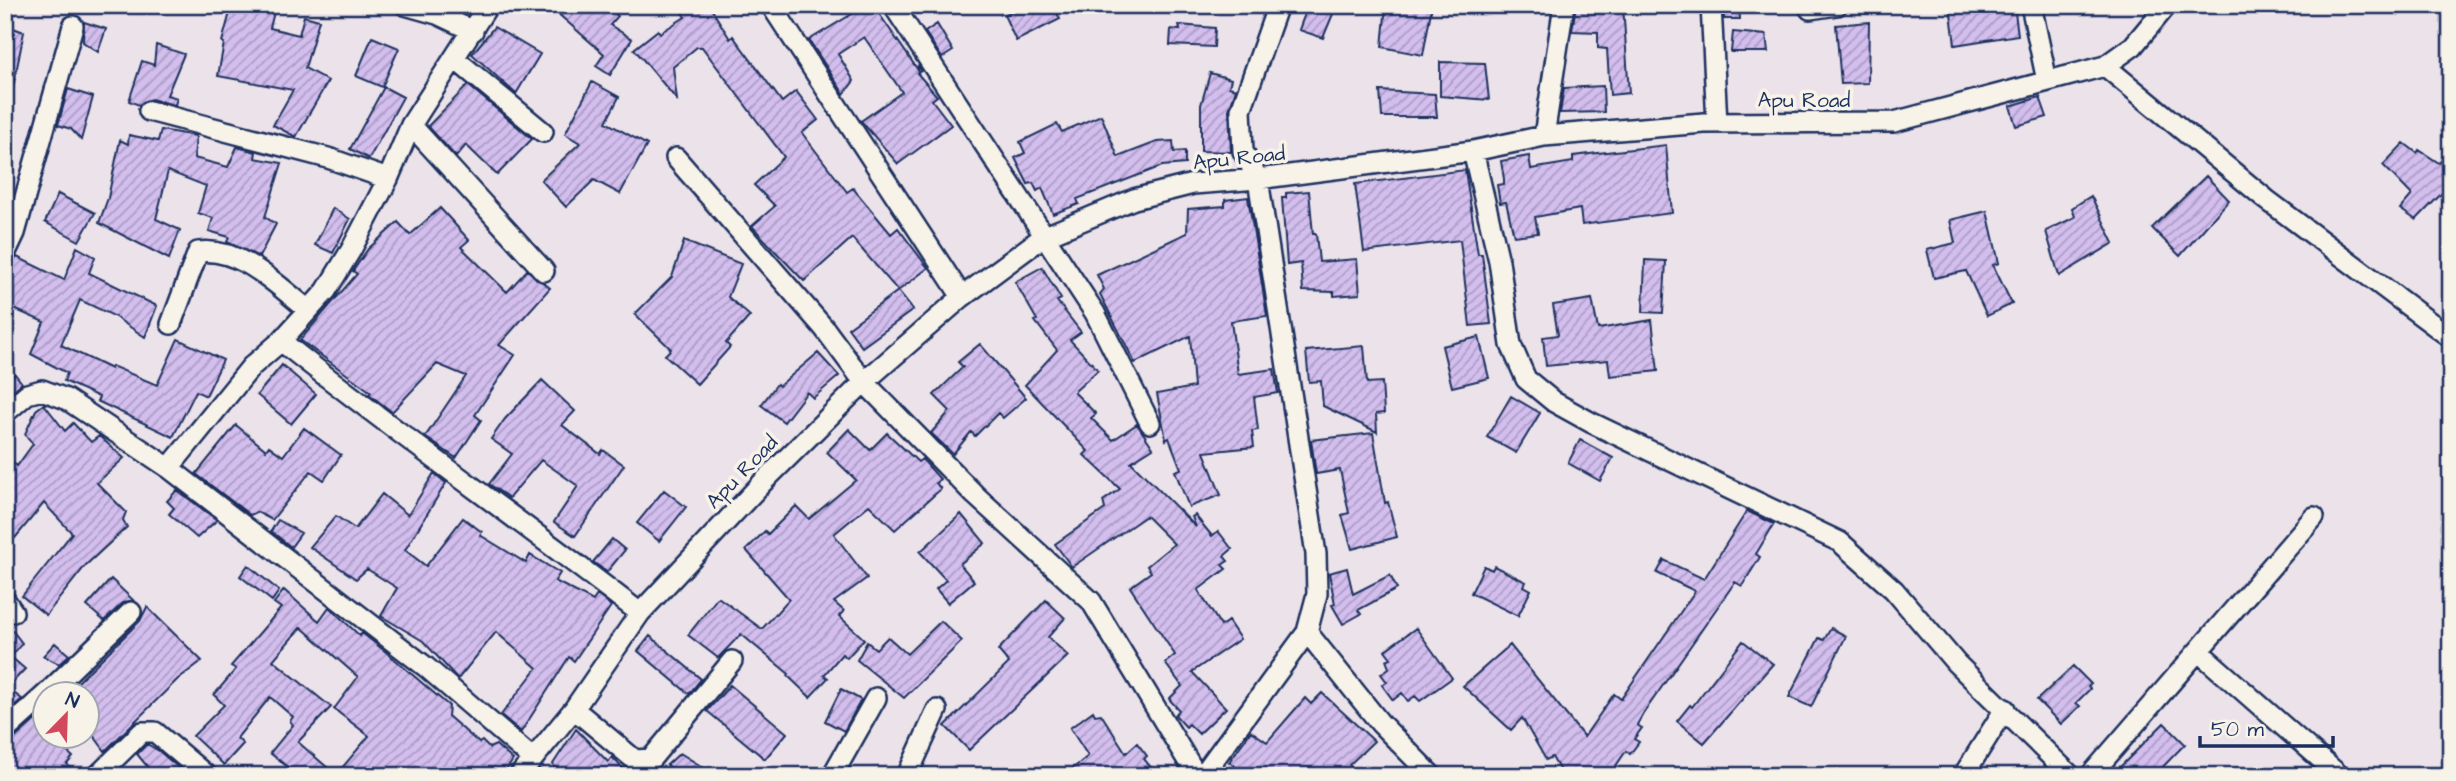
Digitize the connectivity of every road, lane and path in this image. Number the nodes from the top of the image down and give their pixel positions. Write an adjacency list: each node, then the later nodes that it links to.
1 (405, 5): 13 (street)
2 (488, 5): 13 (street)
3 (771, 5): 29 (street)
4 (893, 5): 26 (street)
5 (1278, 5): 25 (street)
6 (1564, 5): 21 (street)
7 (1711, 5): 18 (street)
8 (1837, 5): 11 (street)
9 (2031, 5): 16 (street)
10 (2167, 5): 15 (street, Apu Road)
11 (1810, 9)
12 (73, 26): 27 (street)
13 (473, 32): 14 (street)
14 (454, 59): 19 (street); 20 (street)
15 (2105, 66): 16 (street, Apu Road); 32 (street)
16 (2047, 81): 18 (street, Apu Road)
17 (149, 111): 24 (street)
18 (1717, 123): 21 (street, Apu Road)
19 (411, 125): 24 (street); 28 (street)
20 (543, 132)
21 (1544, 136): 22 (street, Apu Road)
22 (1473, 151): 25 (street, Apu Road); 48 (street)
23 (676, 158): 34 (street)
24 (388, 179): 30 (street)
25 (1258, 179): 26 (street, Apu Road); 41 (street)
26 (1043, 237): 29 (street, Apu Road); 36 (street)
27 (5, 254)
28 (544, 271)
29 (962, 297): 34 (street, Apu Road)
30 (307, 309): 31 (street); 33 (street)
31 (171, 324)
32 (2451, 338)
33 (281, 341): 37 (street); 40 (street)
34 (864, 382): 40 (street, Apu Road); 57 (street)
35 (5, 412): 37 (street)
36 (1150, 423)
37 (169, 468): 51 (street)
38 (2314, 517): 42 (street)
39 (131, 612): 44 (street)
40 (640, 613): 47 (street, Apu Road)
41 (1307, 632): 57 (street); 58 (street)
42 (2198, 651): 61 (street); 62 (street)
43 (732, 661): 47 (street)
44 (61, 680)
45 (876, 698): 55 (street)
46 (32, 707): 50 (street)
47 (574, 709): 51 (street, Apu Road)
48 (2005, 709): 59 (street); 60 (street)
49 (937, 710): 56 (street)
50 (5, 731)
51 (532, 758): 54 (street, Apu Road)
52 (97, 776): 53 (street)
53 (207, 776)
54 (519, 776)
55 (832, 776)
56 (907, 776)
57 (1200, 776)
58 (1432, 776)
59 (1963, 776)
60 (2071, 776)
61 (2090, 776)
62 (2340, 776)

